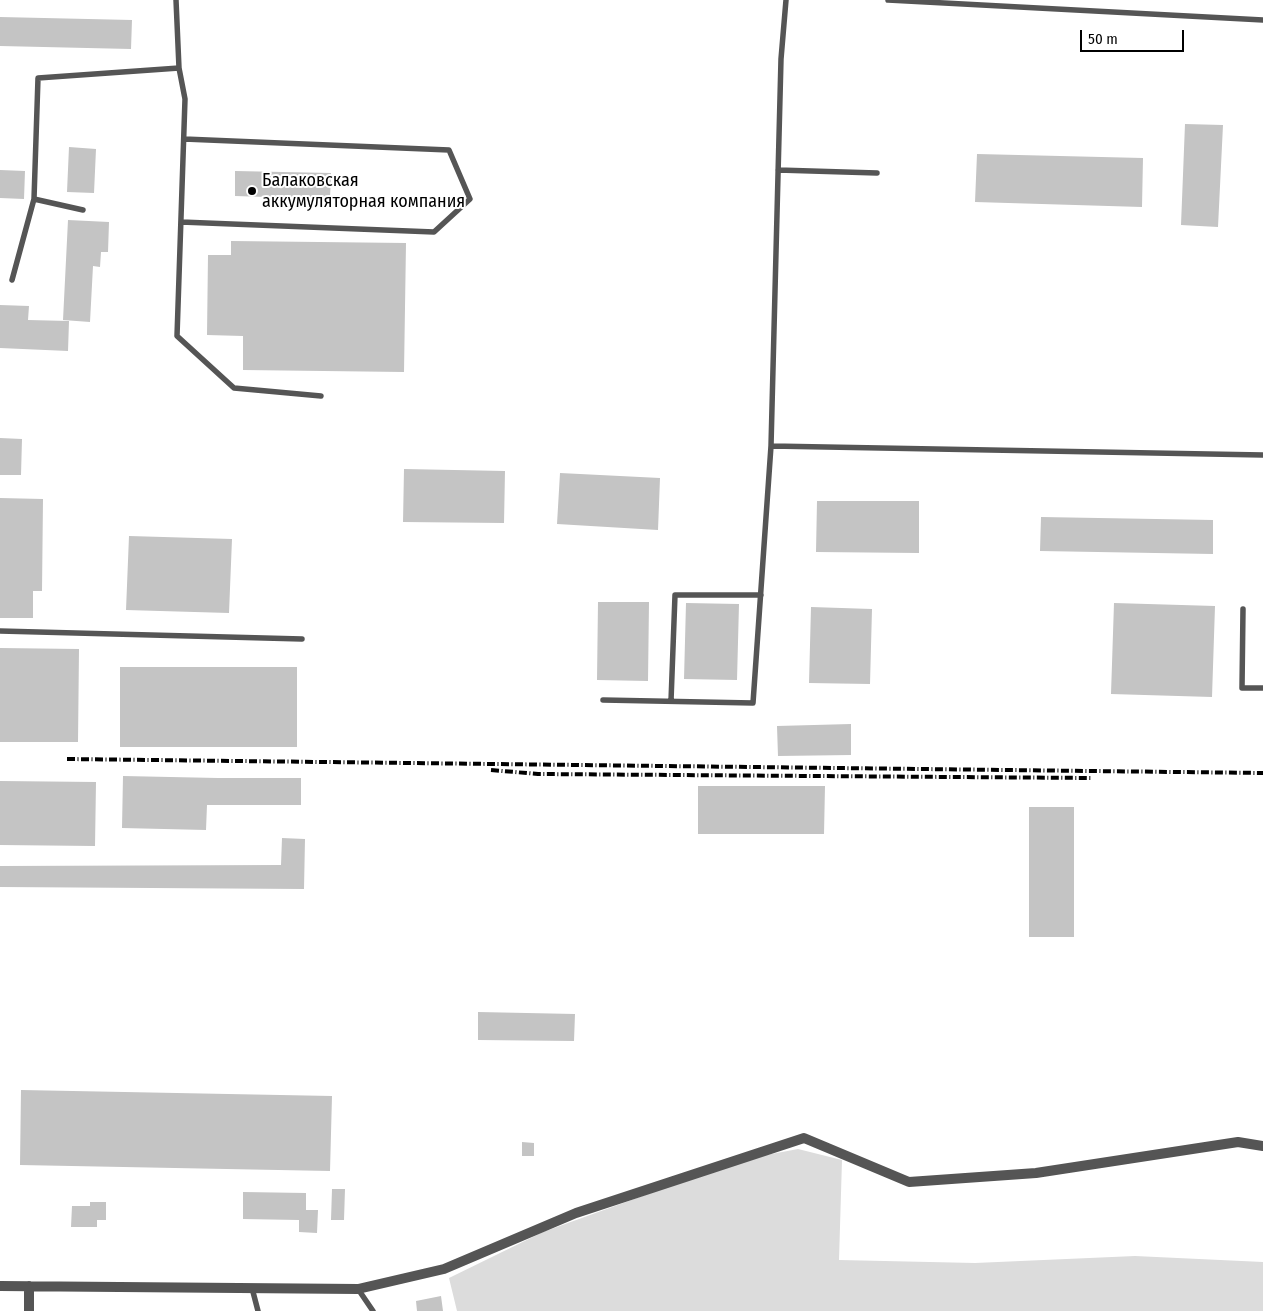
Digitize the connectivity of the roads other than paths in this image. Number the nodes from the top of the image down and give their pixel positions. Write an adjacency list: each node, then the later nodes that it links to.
1 (176, 0): 5 (lane)
2 (786, 0): 7 (lane)
3 (888, 0): 4 (lane)
4 (1263, 20)
5 (179, 68): 6 (lane); 9 (lane)
6 (184, 139): 11 (lane); 11 (lane)
7 (778, 170): 8 (lane); 14 (lane)
8 (877, 173)
9 (34, 199): 10 (lane); 12 (lane)
10 (83, 210)
11 (181, 222): 13 (lane)
12 (12, 280)
13 (321, 396)
14 (771, 446): 15 (lane); 16 (lane)
15 (1263, 456)
16 (761, 595): 22 (lane); 22 (lane)
17 (1243, 609): 20 (lane)
18 (0, 631): 19 (lane)
19 (302, 639)
20 (1263, 688)
21 (603, 700): 22 (lane)
22 (671, 701)
23 (1263, 1146): 27 (street)
24 (0, 1286): 25 (street)
25 (29, 1286): 26 (street); 28 (street)
26 (252, 1288): 27 (street); 29 (lane)
27 (358, 1289): 30 (lane)
28 (28, 1311)
29 (258, 1311)
30 (373, 1311)

